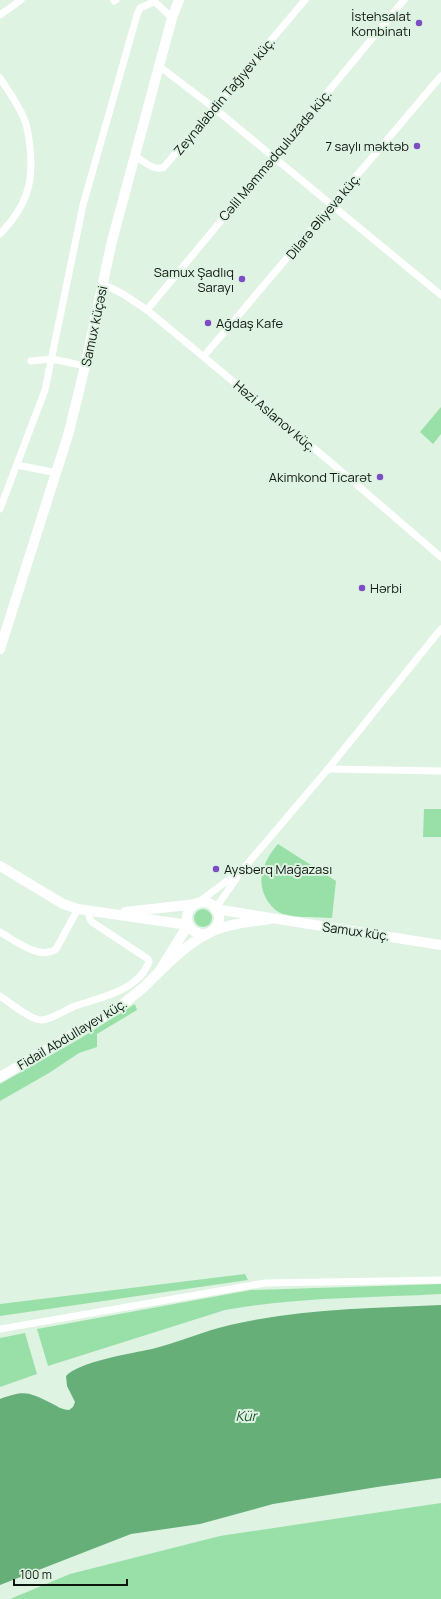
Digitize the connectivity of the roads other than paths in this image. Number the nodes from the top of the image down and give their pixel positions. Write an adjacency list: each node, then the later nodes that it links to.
1 (21, 0): 6 (street)
2 (179, 0): 7 (main road, Samux küçəsi)
3 (305, 0): 11 (street, Zeynalabdin Tağıyev küç.)
4 (404, 0): 13 (street, Cəlil Məmmədquluzadə küç.)
5 (154, 1): 7 (street); 20 (street)
6 (0, 14)
7 (172, 18): 8 (main road, Samux küçəsi)
8 (159, 66): 11 (street); 12 (main road, Samux küçəsi)
9 (441, 76): 14 (street, Dilarə Əliyeva küç.)
10 (0, 78): 15 (street)
11 (214, 108): 12 (street, Zeynalabdin Tağıyev küç.); 13 (street)
12 (135, 156): 16 (main road, Samux küçəsi)
13 (273, 157): 14 (street); 18 (street, Cəlil Məmmədquluzadə küç.)
14 (332, 205): 17 (street); 19 (street, Dilarə Əliyeva küç.)
15 (0, 234)
16 (102, 284): 18 (street, Həzi Aslanov küç.); 22 (main road, Samux küçəsi)
17 (441, 295)
18 (147, 310): 19 (street, Həzi Aslanov küç.)
19 (204, 356): 26 (street, Həzi Aslanov küç.)
20 (52, 360): 21 (street); 22 (street); 23 (street)
21 (31, 361)
22 (86, 366): 24 (main road, Samux küçəsi)
23 (17, 465): 24 (street); 25 (street)
24 (57, 473): 28 (main road, Samux küçəsi)
25 (0, 509)
26 (440, 553)
27 (441, 629): 29 (street)
28 (0, 649)
29 (328, 769): 30 (street); 32 (street)
30 (441, 771)
31 (0, 866): 34 (main road)
32 (243, 869): 33 (street); 35 (street)
33 (196, 904): 35 (main road); 37 (main road); 39 (main road)
34 (78, 909): 36 (main road); 40 (street)
35 (215, 909): 38 (main road, Samux küç.); 41 (main road)
36 (89, 912): 37 (main road); 44 (street)
37 (109, 914): 39 (main road)
38 (270, 919): 41 (main road); 42 (main road, Samux küç.)
39 (188, 925): 41 (main road); 43 (main road)
40 (0, 932)
41 (208, 933): 43 (main road)
42 (441, 945)
43 (158, 972): 45 (main road, Fidail Abdullayev küç.)
44 (0, 996)
45 (0, 1078)
46 (441, 1280): 47 (street)
47 (0, 1329)

